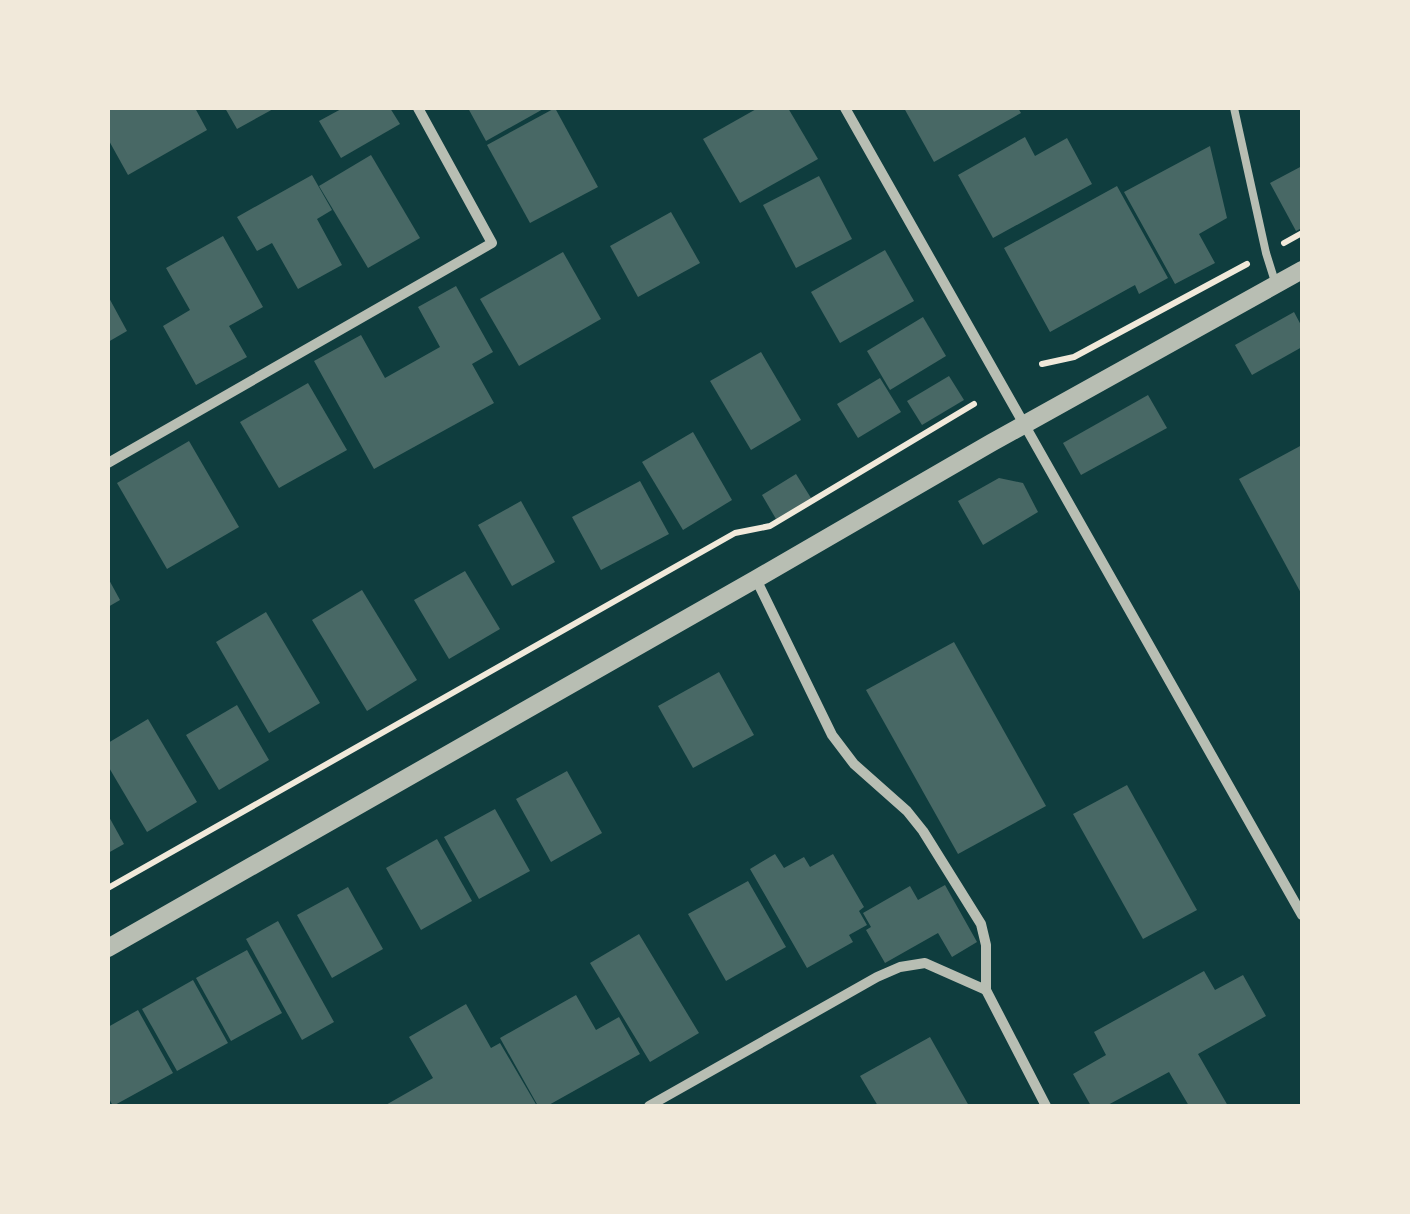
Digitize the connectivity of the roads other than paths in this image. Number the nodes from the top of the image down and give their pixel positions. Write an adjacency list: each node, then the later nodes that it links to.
1 (418, 108): 7 (street)
2 (845, 108): 6 (street)
3 (1234, 108): 5 (lane)
4 (1302, 270): 5 (street)
5 (1276, 285): 6 (street)
6 (1025, 425): 8 (street); 9 (street)
7 (108, 463)
8 (756, 580): 10 (street); 11 (street)
9 (1302, 915)
10 (108, 948)
11 (986, 990): 12 (street); 13 (street)
12 (649, 1106)
13 (1046, 1106)

